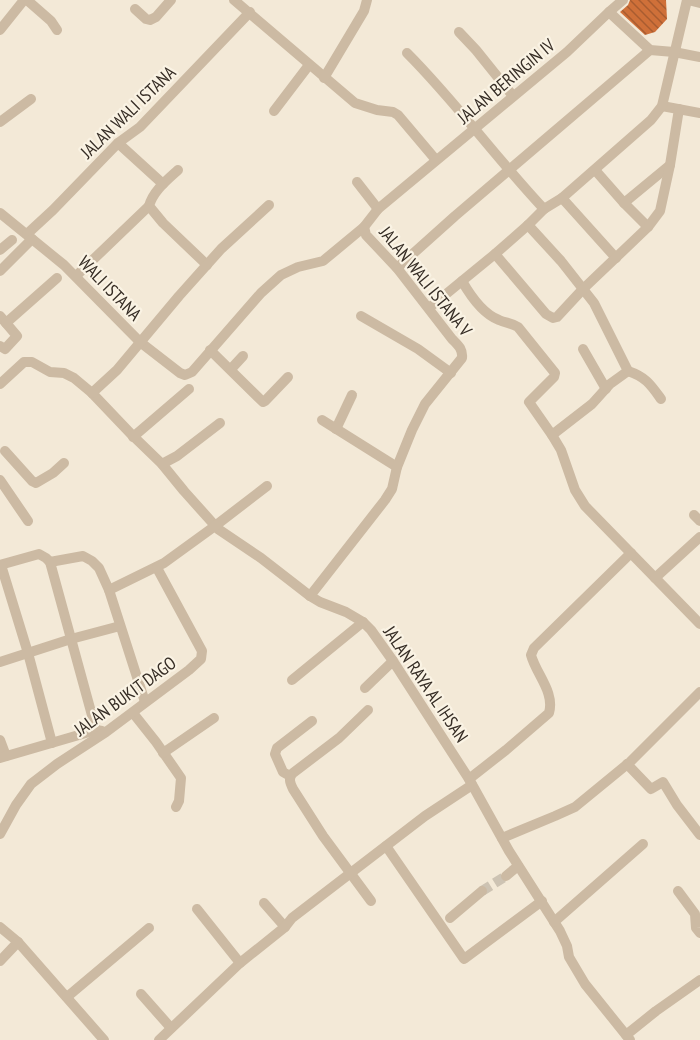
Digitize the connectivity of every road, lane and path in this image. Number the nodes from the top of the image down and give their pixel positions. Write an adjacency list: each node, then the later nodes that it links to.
1 (25, 0): 11 (street); 12 (street)
2 (171, 0): 8 (street)
3 (234, 0): 9 (street)
4 (367, 0): 19 (street)
5 (623, 0): 10 (street, JALAN BERINGIN IV)
6 (687, 0): 7 (street); 15 (street)
7 (700, 3)
8 (135, 9)
9 (250, 12): 18 (street); 28 (street, JALAN WALI ISTANA)
10 (609, 12): 14 (street); 20 (street, JALAN BERINGIN IV)
11 (0, 30)
12 (57, 30)
13 (459, 32): 20 (street)
14 (650, 50): 15 (street); 33 (street)
15 (674, 52): 17 (street); 22 (street)
16 (407, 53): 27 (street)
17 (700, 57)
18 (309, 65): 19 (street); 24 (street)
19 (324, 78): 29 (street)
20 (513, 96): 27 (street, JALAN BERINGIN IV)
21 (31, 99): 26 (street)
22 (662, 106): 23 (street); 32 (street)
23 (679, 109): 25 (street); 30 (street)
24 (274, 111)
25 (700, 113)
26 (0, 122)
27 (475, 128): 29 (street, JALAN BERINGIN IV); 33 (street)
28 (118, 144): 35 (street); 46 (street, JALAN WALI ISTANA)
29 (436, 160): 40 (street, JALAN BERINGIN IV)
30 (670, 165): 37 (street); 45 (street)
31 (178, 170): 35 (street)
32 (595, 170): 36 (street); 37 (street)
33 (509, 171): 41 (street); 52 (street)
34 (357, 182): 40 (street)
35 (163, 184): 39 (street)
36 (562, 198): 41 (street); 50 (street)
37 (624, 203): 45 (street)
38 (268, 205): 51 (street)
39 (149, 206): 51 (street); 54 (street)
40 (378, 209): 44 (street, JALAN BERINGIN IV)
41 (544, 209): 43 (street)
42 (0, 213): 46 (street, WALI ISTANA)
43 (528, 225): 49 (street); 57 (street)
44 (364, 227): 52 (street, JALAN WALI ISTANA V); 64 (street, JALAN BERINGIN IV)
45 (648, 227): 50 (street)
46 (29, 236): 53 (street, JALAN WALI ISTANA); 54 (street, WALI ISTANA)
47 (12, 240): 48 (street)
48 (0, 250)
49 (495, 254): 56 (street); 57 (street)
50 (616, 258): 57 (street)
51 (207, 264): 61 (street)
52 (397, 268): 58 (street, JALAN WALI ISTANA V)
53 (0, 271)
54 (76, 276): 61 (street, WALI ISTANA)
55 (57, 278): 60 (street)
56 (462, 281): 58 (street); 79 (street)
57 (583, 289): 67 (street)
58 (429, 308): 68 (street, JALAN WALI ISTANA V)
59 (361, 316): 68 (street)
60 (3, 320): 62 (street)
61 (140, 342): 64 (street, JALAN BERINGIN IV); 73 (street, WALI ISTANA)
62 (0, 346)
63 (582, 349): 72 (street)
64 (210, 350): 66 (street)
65 (243, 356): 66 (street)
66 (231, 369): 69 (street)
67 (628, 371): 72 (street); 75 (street)
68 (451, 373): 84 (street, JALAN WALI ISTANA V)
69 (288, 378)
70 (0, 384): 73 (street, JALAN RAYA AL IHSAN)
71 (189, 388): 80 (street)
72 (606, 388): 79 (street)
73 (92, 393): 80 (street, JALAN RAYA AL IHSAN)
74 (352, 396): 78 (street)
75 (661, 399)
76 (322, 420): 78 (street)
77 (220, 423): 83 (street)
78 (336, 429): 84 (street)
79 (552, 435): 90 (street)
80 (133, 436): 83 (street, JALAN RAYA AL IHSAN)
81 (2, 451): 82 (street)
82 (64, 463)
83 (162, 464): 88 (street, JALAN RAYA AL IHSAN)
84 (397, 467): 96 (street, JALAN WALI ISTANA V)
85 (0, 480): 87 (street)
86 (267, 486): 88 (street)
87 (28, 521)
88 (217, 527): 93 (street); 96 (street, JALAN RAYA AL IHSAN)
89 (700, 537): 94 (street)
90 (631, 554): 94 (street); 119 (street)
91 (50, 562): 92 (street); 95 (street); 100 (street)
92 (0, 565): 101 (street)
93 (157, 568): 95 (street); 107 (street, JALAN BUKIT DAGO)
94 (655, 578): 98 (street)
95 (109, 590): 99 (street)
96 (310, 596): 97 (street, JALAN RAYA AL IHSAN)
97 (363, 622): 102 (street, JALAN RAYA AL IHSAN); 104 (street)
98 (700, 624)
99 (120, 626): 100 (street); 107 (street)
100 (71, 639): 101 (street); 112 (street)
101 (28, 653): 103 (street); 114 (street)
102 (393, 661): 105 (street); 119 (street, JALAN RAYA AL IHSAN)
103 (0, 662)
104 (292, 680)
105 (365, 688)
106 (700, 693): 117 (street)
107 (145, 702): 109 (street, JALAN BUKIT DAGO)
108 (368, 710): 118 (street)
109 (133, 713): 112 (street, JALAN BUKIT DAGO); 115 (street)
110 (214, 718): 115 (street)
111 (312, 721): 118 (street)
112 (101, 731): 114 (street); 121 (street, JALAN BUKIT DAGO)
113 (0, 740): 116 (street)
114 (52, 743): 116 (street)
115 (164, 753): 120 (street)
116 (3, 757)
117 (627, 764): 122 (street); 123 (street)
118 (290, 776): 127 (street)
119 (471, 782): 123 (street, JALAN RAYA AL IHSAN); 125 (street)
120 (176, 807)
121 (1, 829)
122 (700, 835)
123 (502, 838): 126 (street, JALAN RAYA AL IHSAN)
124 (643, 844): 136 (street)
125 (386, 846): 127 (street); 132 (street)
126 (518, 866): 128 (street); 132 (street, JALAN RAYA AL IHSAN)
127 (351, 872): 131 (street); 138 (street)
128 (506, 876)
129 (482, 891): 135 (street)
130 (678, 891): 140 (street)
131 (371, 900)
132 (542, 902): 136 (street, JALAN RAYA AL IHSAN)
133 (264, 903): 138 (street)
134 (197, 909): 143 (street)
135 (450, 918)
136 (554, 922): 148 (street, JALAN RAYA AL IHSAN)
137 (0, 927): 141 (street)
138 (285, 927): 143 (street)
139 (149, 928): 146 (street)
140 (700, 933)
141 (18, 942): 142 (street); 146 (street)
142 (0, 961)
143 (240, 963): 147 (street)
144 (700, 980): 148 (street)
145 (141, 994): 147 (street)
146 (67, 997): 149 (street)
147 (171, 1028): 150 (street)
148 (628, 1038)
149 (104, 1040)
150 (159, 1040)

